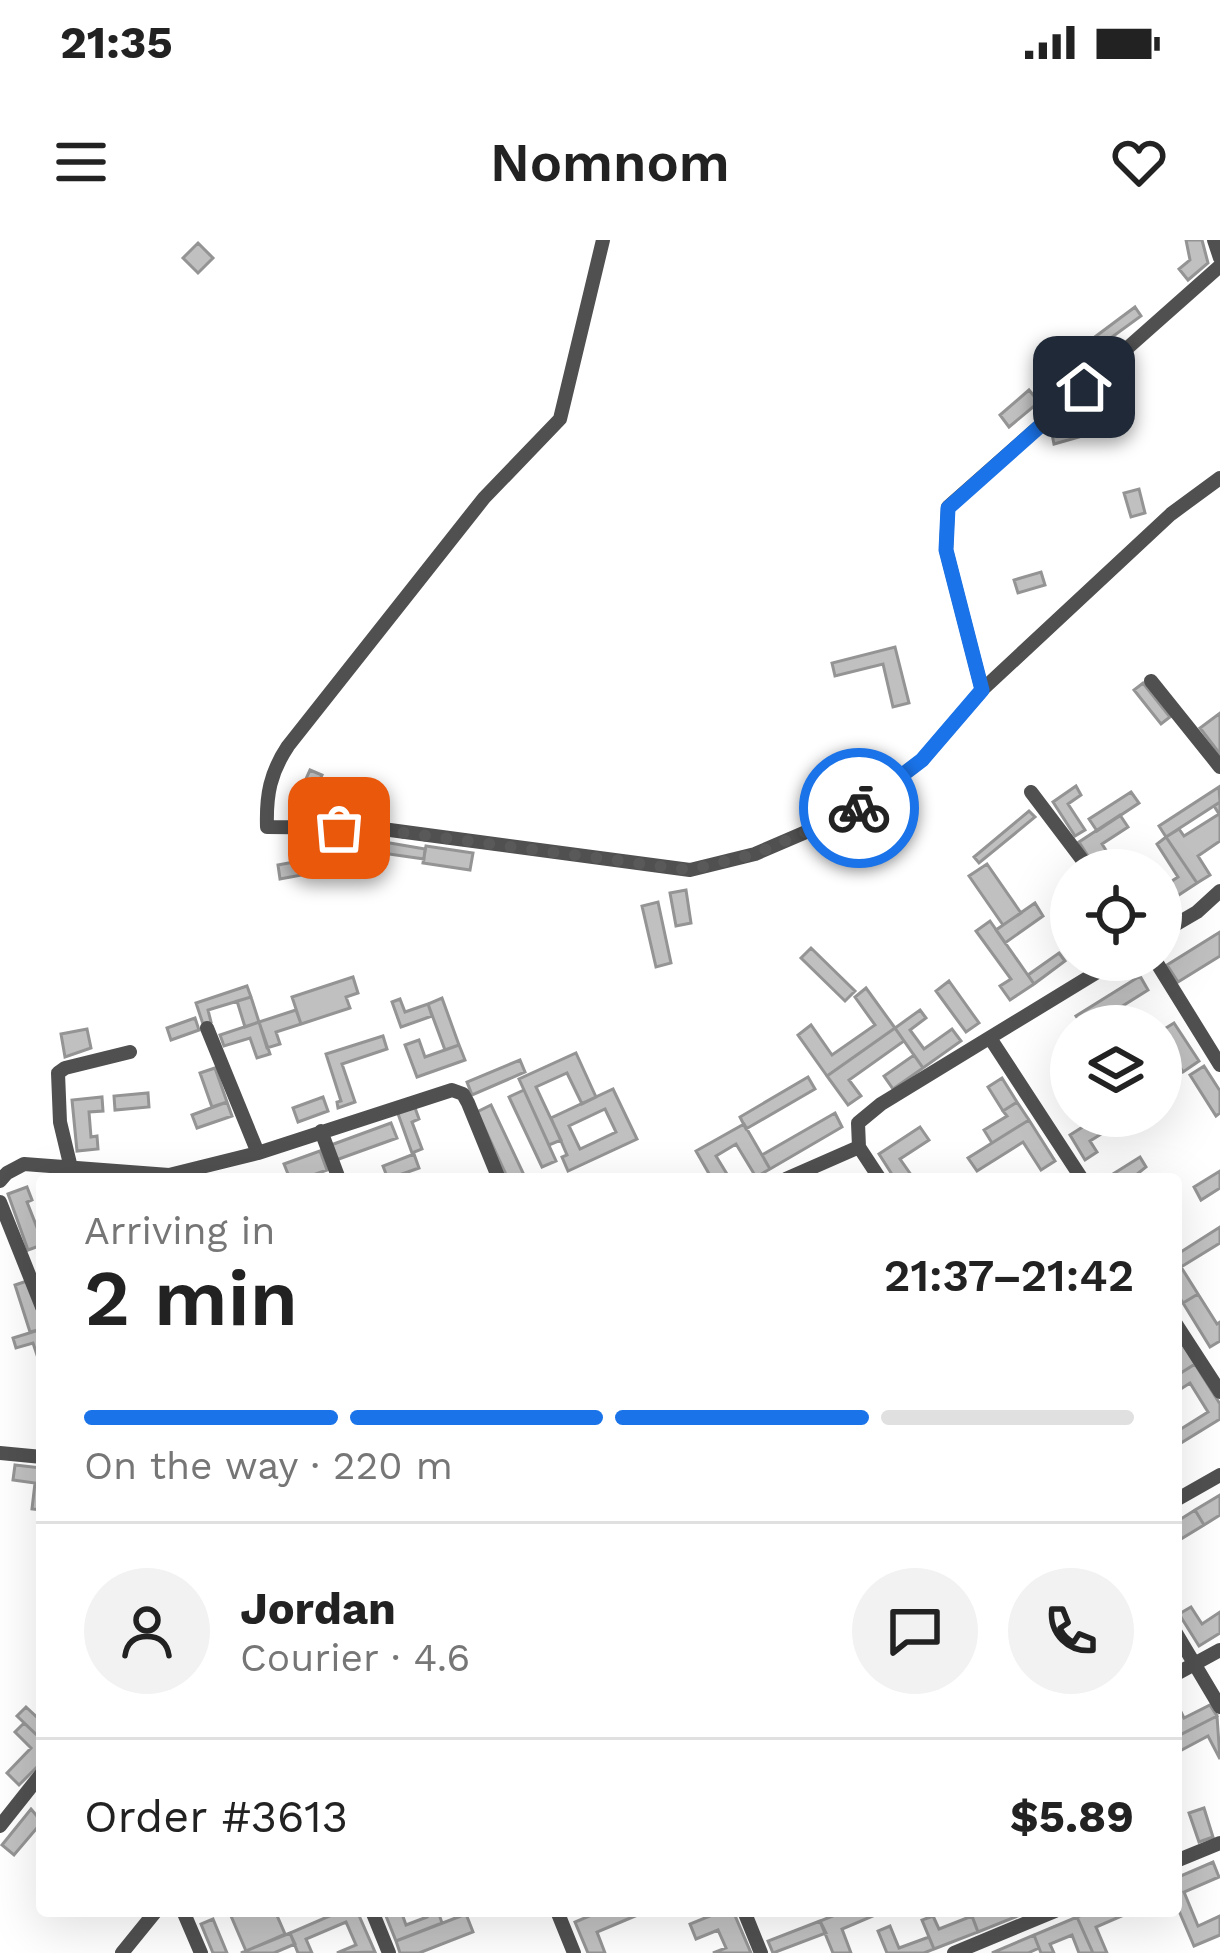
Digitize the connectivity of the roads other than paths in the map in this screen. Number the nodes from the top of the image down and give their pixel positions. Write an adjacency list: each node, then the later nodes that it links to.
1 (603, 240): 6 (street)
2 (1214, 240): 3 (street)
3 (1220, 262): 6 (street)
4 (1220, 478): 6 (street)
5 (1151, 681): 7 (street)
6 (982, 690)
7 (1220, 767)
8 (1031, 793): 9 (street)
9 (1074, 849)
10 (1220, 890): 11 (street)
11 (1182, 921)
12 (1083, 981): 15 (street)
13 (1168, 981): 17 (street)
14 (207, 1028): 20 (street)
15 (991, 1038): 19 (street); 28 (street)
16 (130, 1052): 21 (street)
17 (1220, 1065)
18 (321, 1131): 20 (street); 24 (street); 25 (street)
19 (859, 1147): 26 (street); 27 (street)
20 (257, 1153): 23 (street)
21 (71, 1168): 22 (street); 29 (street)
22 (126, 1173)
23 (184, 1173)
24 (337, 1173)
25 (497, 1173)
26 (800, 1173)
27 (876, 1173)
28 (1078, 1173)
29 (0, 1181)
30 (0, 1202): 31 (street)
31 (36, 1292)
32 (1182, 1333): 33 (street)
33 (1220, 1392)
34 (0, 1453): 35 (street)
35 (36, 1456)
36 (1220, 1475): 37 (street)
37 (1182, 1497)
38 (1182, 1644): 40 (street)
39 (1220, 1650): 40 (street)
40 (1194, 1666): 41 (street); 42 (street)
41 (1182, 1671)
42 (1220, 1708)
43 (36, 1781): 44 (street)
44 (0, 1826)
45 (1220, 1843): 46 (street)
46 (1182, 1859)
47 (151, 1917): 53 (street)
48 (186, 1917): 54 (street)
49 (374, 1917): 55 (street)
50 (559, 1917): 56 (street)
51 (746, 1917): 57 (street)
52 (1041, 1917): 58 (street)
53 (122, 1953)
54 (201, 1953)
55 (389, 1953)
56 (574, 1953)
57 (761, 1953)
58 (955, 1953)

